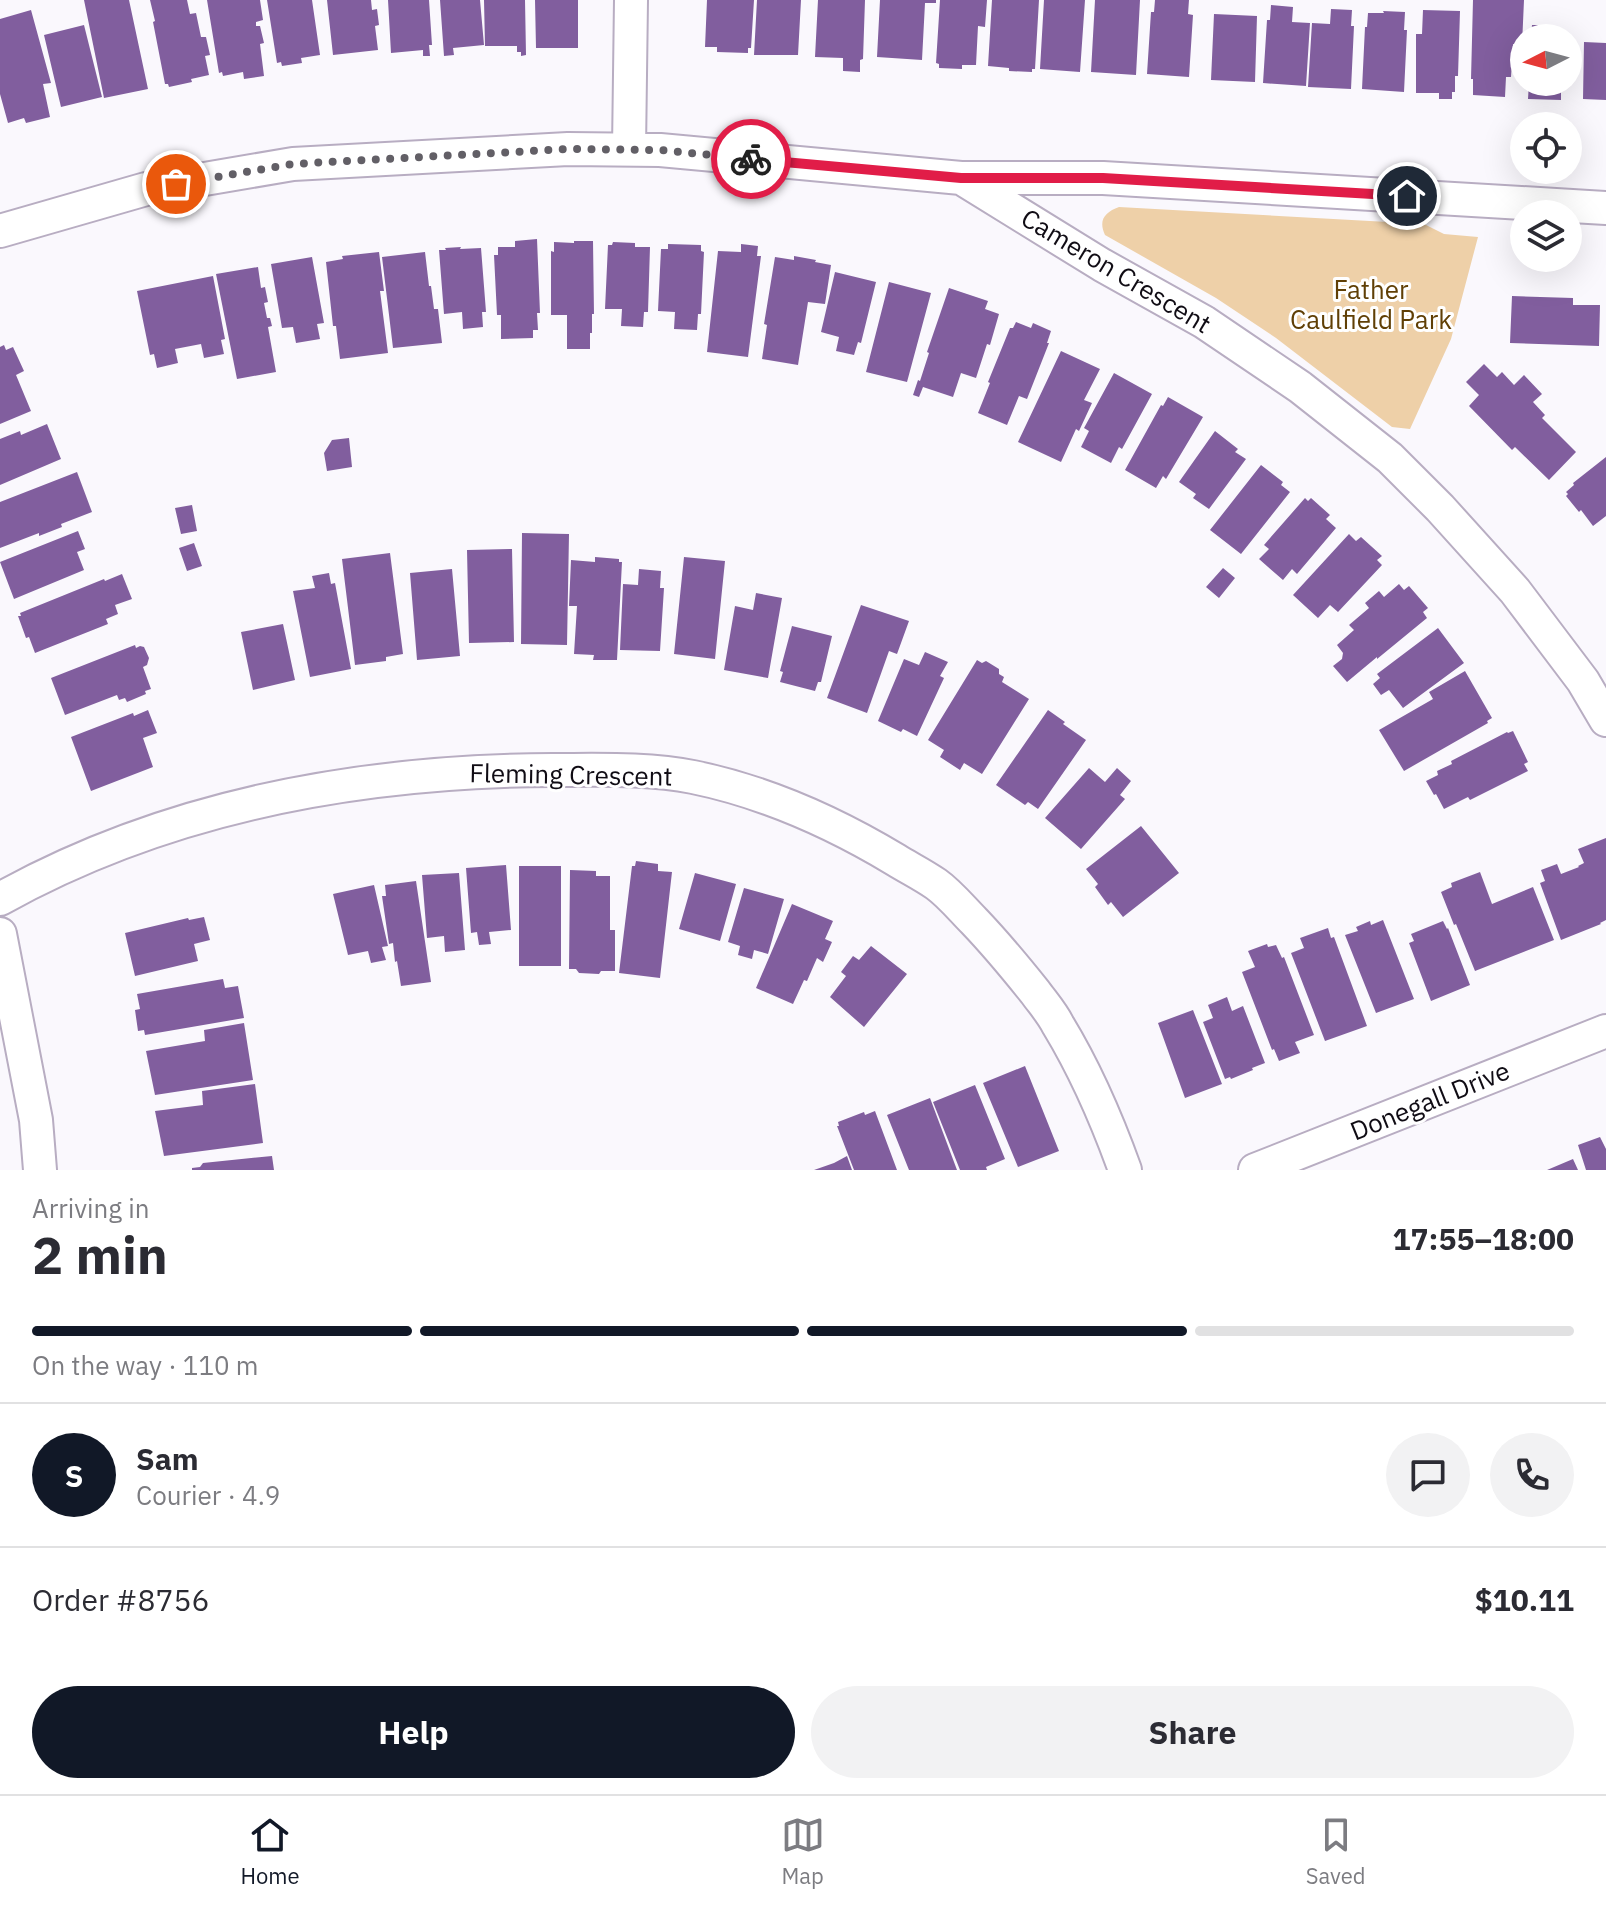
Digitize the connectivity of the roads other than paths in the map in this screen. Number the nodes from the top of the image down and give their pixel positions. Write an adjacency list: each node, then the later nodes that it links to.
1 (631, 0): 2 (street)
2 (629, 149): 3 (street, Cameron Crescent); 5 (street, Cameron Crescent)
3 (961, 178): 4 (street); 6 (street, Cameron Crescent)
4 (1606, 208)
5 (0, 231)
6 (1606, 720)
7 (0, 899): 11 (street, Fleming Crescent)
8 (0, 934): 10 (street)
9 (1606, 1031): 12 (street, Donegall Drive)
10 (40, 1170)
11 (1125, 1170)
12 (1255, 1170)

